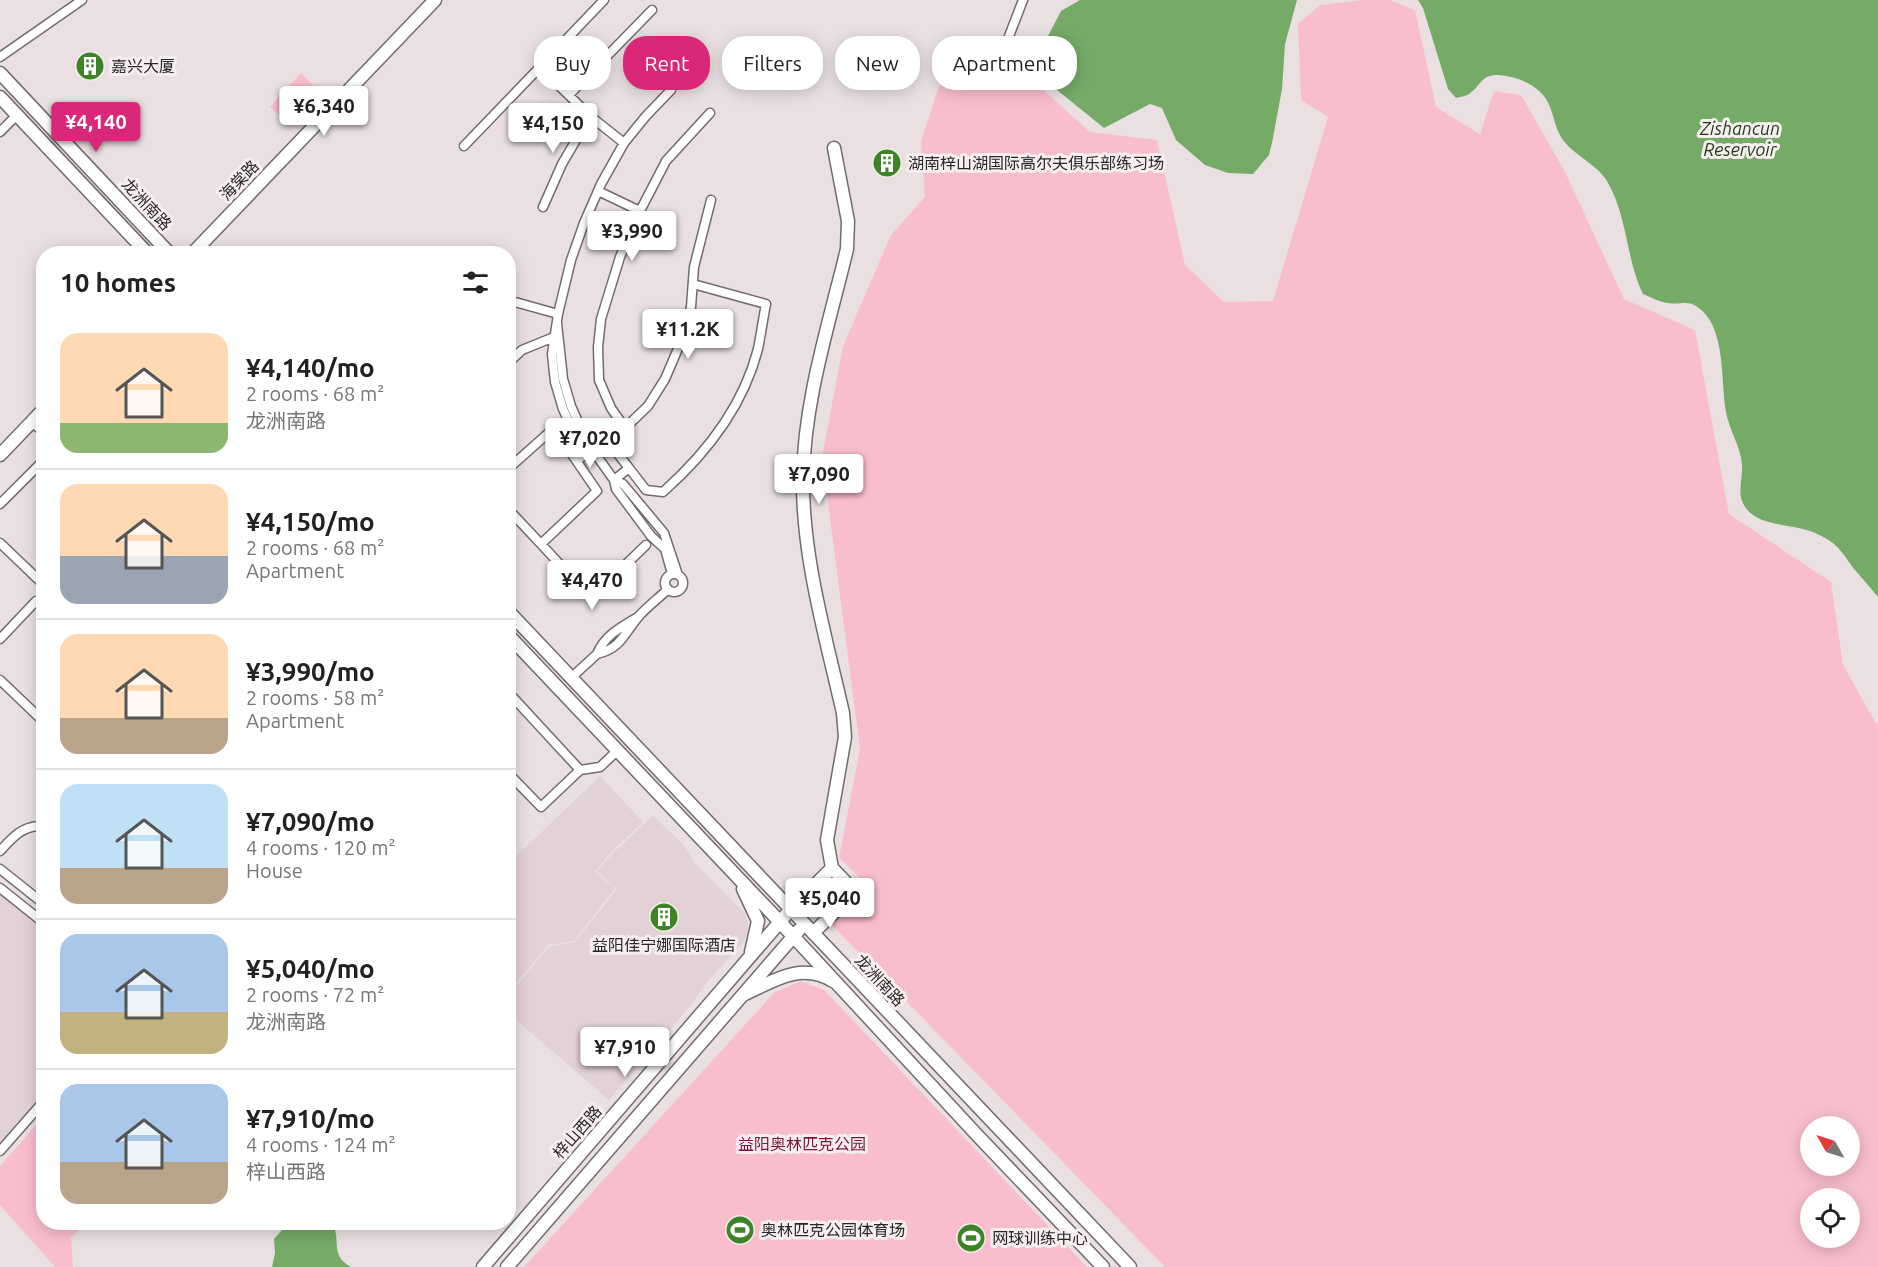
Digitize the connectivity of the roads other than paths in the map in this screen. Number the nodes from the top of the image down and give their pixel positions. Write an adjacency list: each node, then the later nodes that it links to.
1 (82, 0): 8 (street)
2 (435, 0): 28 (main road, 海棠路)
3 (604, 0): 6 (street)
4 (1023, 0): 7 (street)
5 (652, 10): 13 (street)
6 (570, 36)
7 (1009, 36)
8 (0, 57)
9 (0, 73): 27 (main road, 龙洲南路)
10 (534, 73): 20 (street)
11 (564, 90): 13 (street)
12 (671, 90): 19 (street)
13 (569, 95): 17 (street)
14 (0, 97): 16 (main road, 龙洲南路)
15 (710, 113): 25 (street)
16 (17, 115): 18 (street); 26 (main road, 龙洲南路)
17 (590, 116): 19 (street); 24 (street)
18 (0, 132)
19 (624, 142): 22 (street)
20 (464, 146)
21 (834, 148): 65 (main road)
22 (598, 191): 25 (street); 31 (street)
23 (711, 200): 29 (street)
24 (543, 207)
25 (640, 211): 35 (street)
26 (140, 246)
27 (162, 246)
28 (200, 246)
29 (693, 284): 35 (street); 41 (street)
30 (516, 303): 31 (street)
31 (557, 318): 32 (street); 36 (street)
32 (554, 337): 33 (street); 36 (street)
33 (516, 356)
34 (36, 420): 37 (main road)
35 (626, 428): 41 (street)
36 (589, 446): 38 (street); 42 (street)
37 (0, 455)
38 (577, 461): 39 (street); 46 (street)
39 (516, 462)
40 (36, 468): 43 (street)
41 (628, 468): 42 (street)
42 (614, 480): 48 (street)
43 (0, 504)
44 (516, 517): 46 (street)
45 (0, 543): 49 (street)
46 (541, 544): 47 (street)
47 (646, 545)
48 (675, 575): 50 (street); 50 (street)
49 (36, 577)
50 (668, 589): 55 (street)
51 (36, 601): 53 (street)
52 (516, 618): 55 (main road, 龙洲南路)
53 (0, 639)
54 (516, 643): 59 (main road, 龙洲南路)
55 (572, 677): 69 (main road, 龙洲南路)
56 (0, 680): 58 (street)
57 (516, 701): 60 (street)
58 (36, 714)
59 (618, 750): 60 (street); 64 (main road, 龙洲南路)
60 (580, 770): 61 (street)
61 (516, 781)
62 (36, 826): 63 (street)
63 (0, 851)
64 (729, 868): 71 (main road, 龙洲南路); 74 (main road)
65 (832, 868): 69 (main road, 梓山西路); 72 (main road)
66 (0, 869): 68 (street)
67 (0, 888): 70 (street)
68 (36, 898)
69 (791, 909): 71 (main road, 梓山西路); 72 (main road, 龙洲南路)
70 (36, 917)
71 (780, 922): 73 (main road, 龙洲南路); 74 (main road, 梓山西路)
72 (809, 929): 73 (main road); 84 (main road, 龙洲南路)
73 (793, 936): 75 (main road, 龙洲南路); 76 (main road)
74 (749, 957): 79 (main road, 梓山西路)
75 (838, 985): 76 (main road); 83 (main road, 龙洲南路)
76 (742, 996): 82 (main road)
77 (36, 1110): 78 (street)
78 (0, 1151)
79 (516, 1229)
80 (515, 1230): 81 (main road, 梓山西路)
81 (483, 1267)
82 (507, 1267)
83 (1103, 1267)
84 (1130, 1267)

